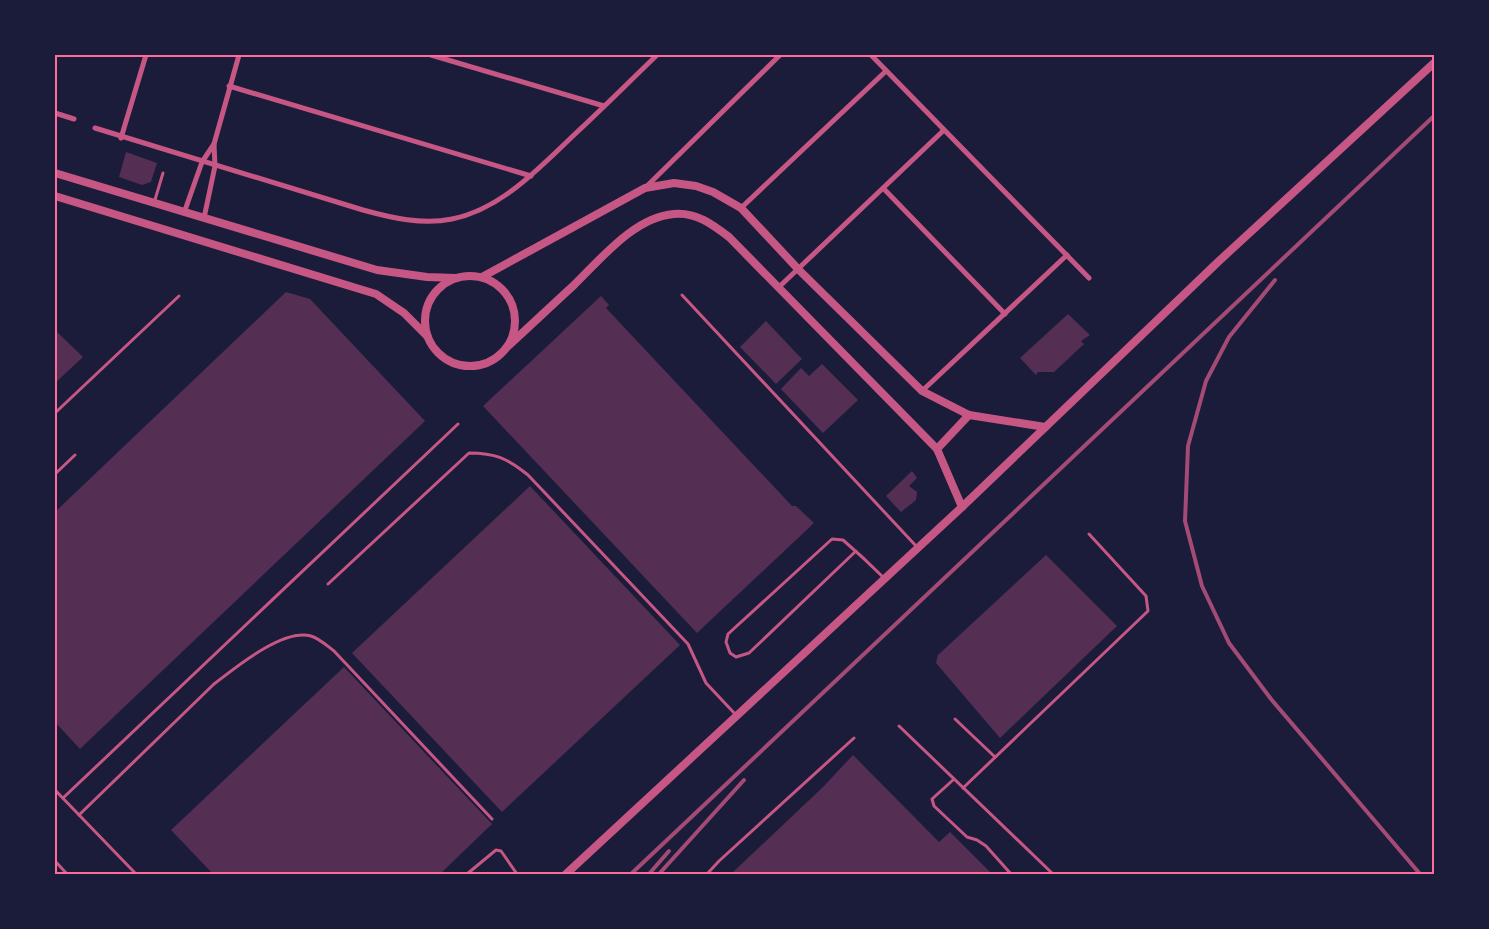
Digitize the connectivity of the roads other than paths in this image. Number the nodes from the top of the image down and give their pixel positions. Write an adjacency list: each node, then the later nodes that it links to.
1 (146, 55): 15 (street)
2 (240, 55): 9 (street)
3 (431, 55): 10 (street)
4 (657, 55): 10 (street)
5 (780, 55): 22 (street)
6 (871, 55): 8 (street)
7 (1434, 63): 44 (street)
8 (886, 71): 14 (street); 26 (street)
9 (229, 86): 16 (street); 21 (street)
10 (604, 106): 21 (street)
11 (55, 113): 12 (street)
12 (74, 119)
13 (95, 128): 15 (street)
14 (944, 130): 23 (street); 29 (street)
15 (121, 138): 17 (street)
16 (214, 144): 17 (street); 18 (street)
17 (202, 162): 18 (street); 27 (street)
18 (216, 166): 21 (street); 28 (street)
19 (55, 173): 25 (street)
20 (163, 173): 25 (lane)
21 (531, 176)
22 (645, 188): 26 (street); 31 (street)
23 (884, 189): 30 (street); 37 (street)
24 (55, 196): 38 (street)
25 (154, 203): 27 (street)
26 (741, 208): 30 (street)
27 (184, 213): 28 (street)
28 (204, 218): 32 (street)
29 (1067, 255): 33 (street); 37 (street)
30 (799, 270): 34 (street); 40 (street)
31 (482, 277): 32 (street); 39 (street)
32 (456, 278): 38 (street)
33 (1089, 278)
34 (780, 287): 39 (street); 45 (street)
35 (682, 295): 50 (lane)
36 (179, 296): 41 (lane)
37 (1006, 314): 40 (street)
38 (428, 336): 39 (street)
39 (506, 348)
40 (922, 391): 42 (street)
41 (55, 413)
42 (969, 415): 44 (street); 45 (street)
43 (458, 424): 62 (lane)
44 (1045, 427): 48 (street)
45 (937, 449): 48 (street)
46 (75, 455): 47 (lane)
47 (55, 474)
48 (962, 507): 50 (street)
49 (1089, 534): 58 (lane)
50 (917, 548): 52 (street)
51 (856, 551): 51 (lane); 52 (lane)
52 (884, 578): 54 (street)
53 (328, 584): 54 (lane)
54 (737, 715): 70 (street)
55 (955, 719): 58 (lane)
56 (899, 726): 59 (lane)
57 (854, 738): 71 (lane)
58 (994, 757): 60 (lane)
59 (953, 780): 60 (lane); 72 (lane)
60 (963, 788): 73 (lane)
61 (55, 790): 62 (lane)
62 (63, 798): 63 (lane)
63 (79, 815): 64 (lane); 67 (lane)
64 (492, 819)
65 (55, 862): 66 (lane)
66 (67, 874)
67 (136, 874)
68 (467, 874): 69 (lane)
69 (517, 874)
70 (566, 874)
71 (707, 874)
72 (1011, 874)
73 (1053, 874)

